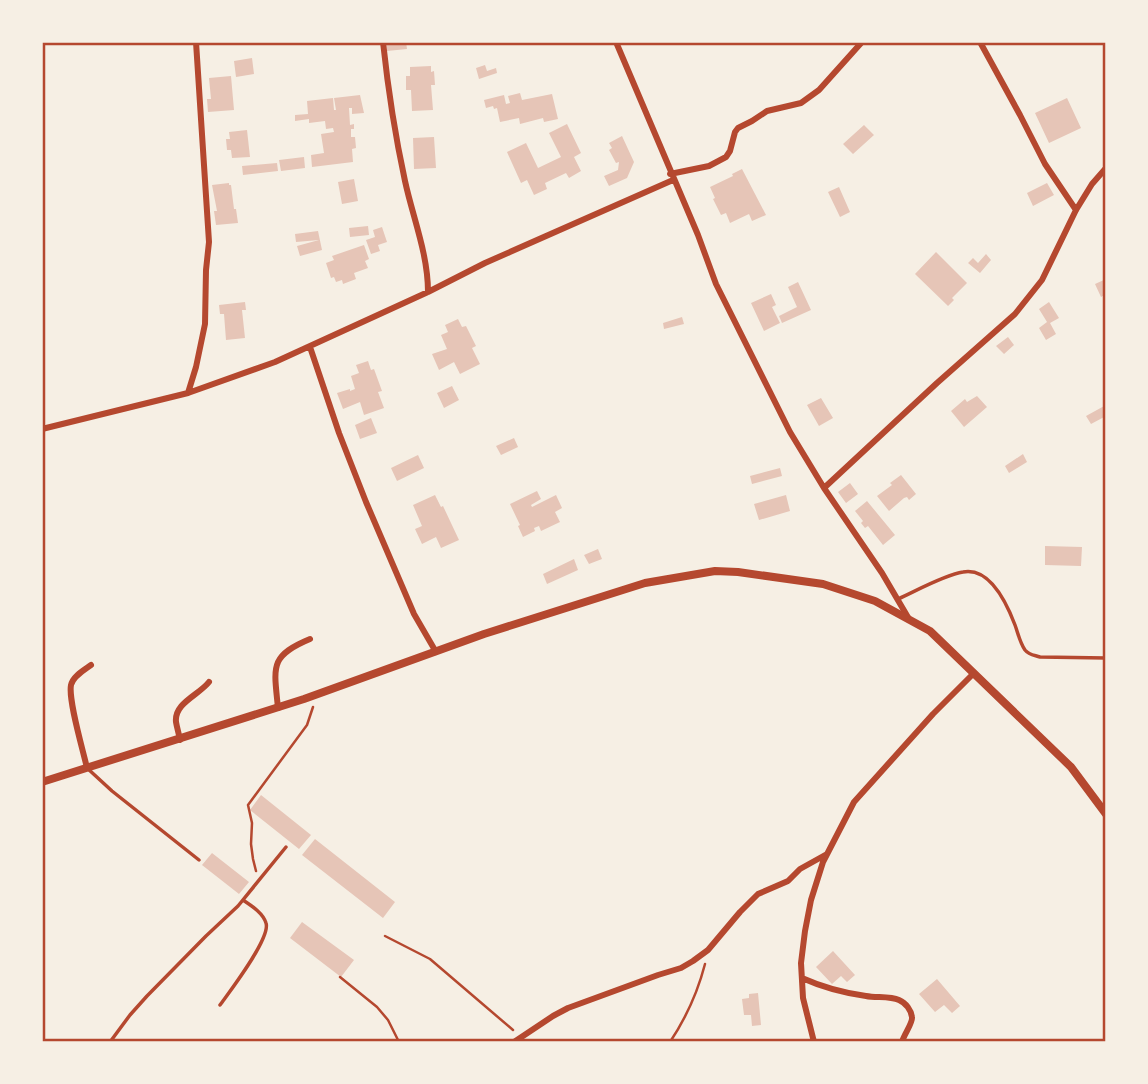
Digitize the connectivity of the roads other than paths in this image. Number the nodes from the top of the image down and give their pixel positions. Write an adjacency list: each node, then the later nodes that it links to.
1 (197, 42): 11 (street)
2 (383, 42): 9 (street)
3 (616, 42): 7 (street)
4 (862, 42): 7 (street)
5 (980, 42): 8 (street)
6 (1106, 168): 8 (street)
7 (672, 177): 9 (street); 13 (street)
8 (1076, 210): 13 (street)
9 (428, 292): 10 (street)
10 (310, 347): 11 (street); 17 (street)
11 (188, 393): 12 (street)
12 (42, 429)
13 (824, 488): 14 (street)
14 (898, 599): 15 (street); 18 (lane)
15 (909, 619): 17 (street); 20 (street)
16 (310, 639): 22 (street)
17 (436, 652): 22 (street)
18 (1106, 658)
19 (91, 665): 24 (street)
20 (974, 673): 26 (street); 28 (street)
21 (209, 682): 23 (street)
22 (278, 708): 23 (street)
23 (180, 740): 24 (street)
24 (87, 768): 25 (street); 29 (lane)
25 (42, 782)
26 (1106, 814)
27 (286, 847): 30 (lane)
28 (827, 854): 31 (street); 33 (street)
29 (199, 860)
30 (243, 900): 32 (lane); 34 (lane)
31 (802, 978): 36 (street); 37 (street)
32 (220, 1005)
33 (524, 1040): 35 (street)
34 (110, 1042)
35 (514, 1042)
36 (814, 1042)
37 (902, 1042)

